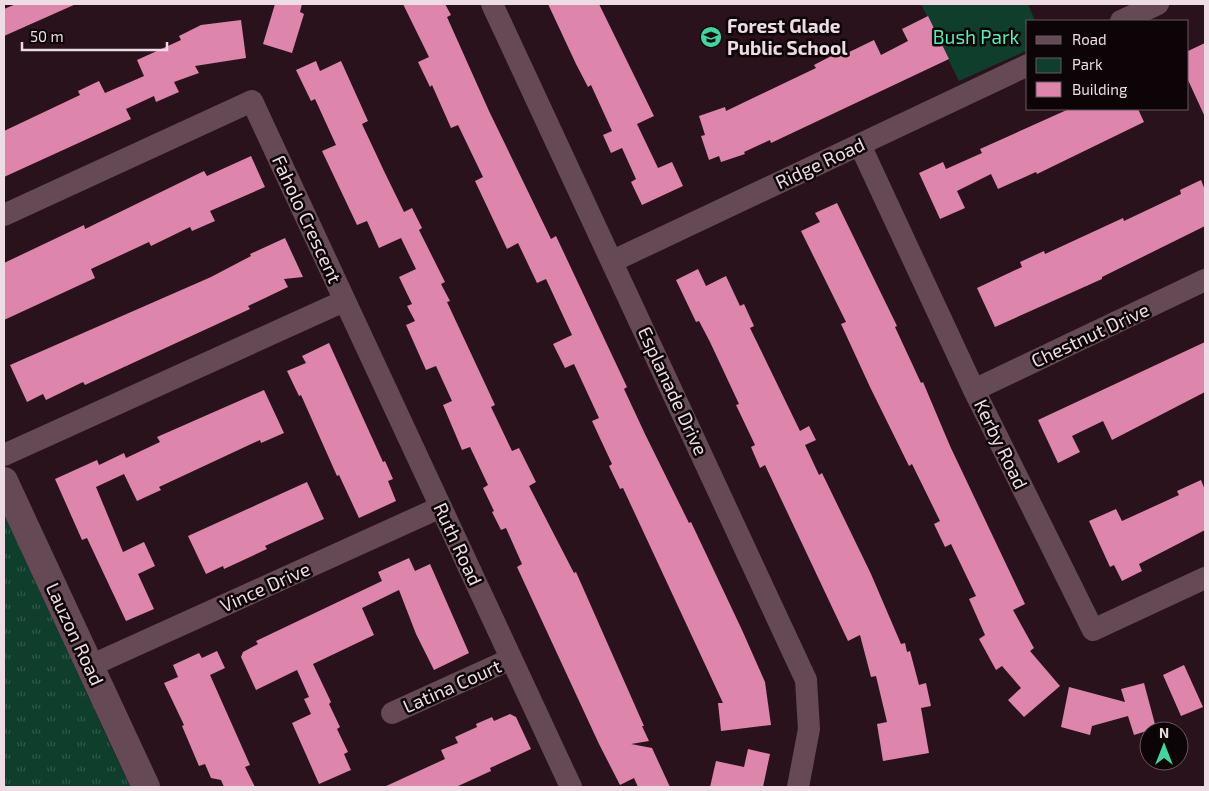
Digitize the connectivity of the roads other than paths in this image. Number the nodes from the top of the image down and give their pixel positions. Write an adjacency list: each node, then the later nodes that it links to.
1 (492, 4): 7 (street, Esplanade Drive)
2 (1158, 4): 3 (street)
3 (1122, 20)
4 (1026, 66): 5 (street, Ridge Road)
5 (860, 145): 7 (street, Ridge Road); 10 (street, Kerby Road)
6 (4, 215): 9 (street, Faholo Crescent)
7 (613, 262): 20 (street, Esplanade Drive)
8 (1205, 280): 10 (street, Chestnut Drive)
9 (344, 301): 11 (street, Faholo Crescent); 13 (street, Ruth Road)
10 (974, 390): 14 (street, Kerby Road)
11 (4, 455)
12 (4, 481): 16 (street, Lauzon Road)
13 (441, 507): 15 (street, Ruth Road); 16 (street, Vince Drive)
14 (1205, 578)
15 (511, 659): 17 (street, Latina Court); 19 (street, Ruth Road)
16 (90, 666): 18 (street, Lauzon Road)
17 (392, 713)
18 (146, 787)
19 (571, 787)
20 (798, 787)

